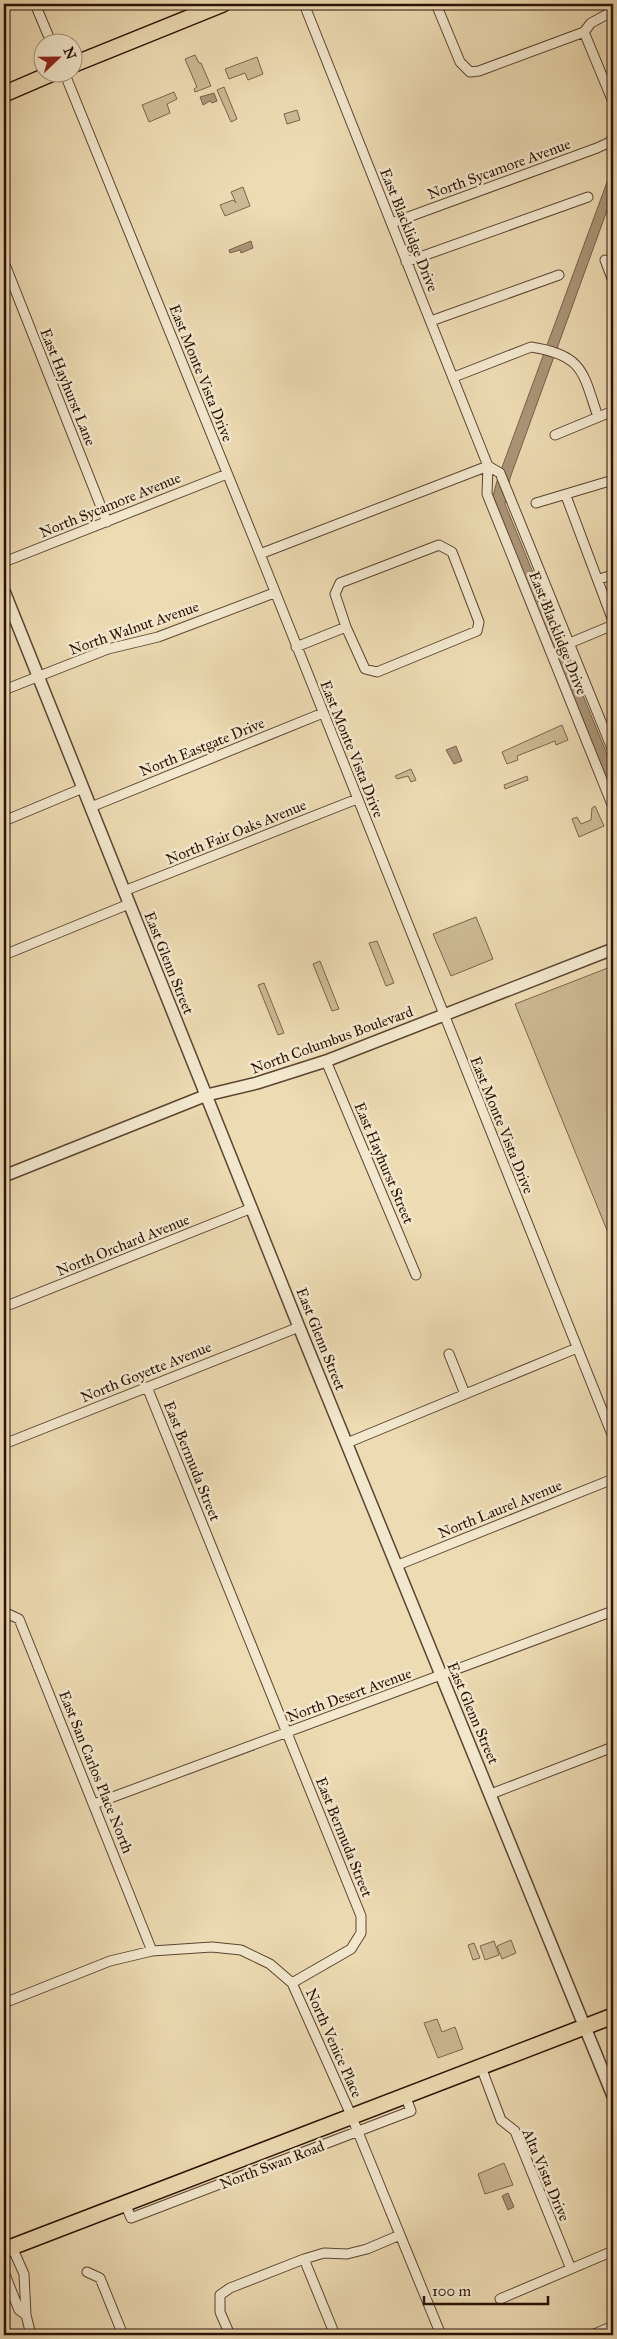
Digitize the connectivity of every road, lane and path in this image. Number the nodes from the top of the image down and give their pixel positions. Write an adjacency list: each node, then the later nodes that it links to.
1 (35, 4): 6 (street)
2 (223, 4): 8 (main road)
3 (304, 4): 15 (street, East Blacklidge Drive)
4 (436, 4): 7 (street)
5 (613, 11): 7 (street)
6 (47, 32)
7 (584, 32): 12 (street)
8 (82, 61)
9 (32, 82): 11 (main road)
10 (68, 82): 27 (street, East Monte Vista Drive)
11 (4, 94)
12 (613, 102)
13 (613, 136): 15 (street, North Sycamore Avenue)
14 (588, 197): 18 (street)
15 (392, 223): 18 (street, East Blacklidge Drive)
16 (605, 260): 20 (street)
17 (4, 262): 31 (street, East Hayhurst Lane)
18 (406, 262): 21 (street, East Blacklidge Drive)
19 (559, 275): 21 (street)
20 (613, 281)
21 (431, 321): 22 (street, East Blacklidge Drive)
22 (454, 376): 24 (street); 26 (street, East Blacklidge Drive)
23 (613, 411): 24 (street)
24 (598, 417): 25 (street)
25 (555, 434)
26 (488, 466): 32 (street); 40 (street, East Blacklidge Drive); 49 (street, East Blacklidge Drive)
27 (227, 474): 31 (street, North Sycamore Avenue); 32 (street, East Monte Vista Drive)
28 (613, 480): 29 (street)
29 (566, 496): 30 (street); 35 (street)
30 (536, 503)
31 (107, 522): 33 (street, North Sycamore Avenue)
32 (260, 554): 37 (street, East Monte Vista Drive)
33 (4, 562)
34 (613, 575): 35 (street)
35 (599, 579): 38 (street)
36 (4, 591): 42 (street, East Glenn Street)
37 (274, 593): 41 (street, East Monte Vista Drive); 42 (street, North Walnut Avenue)
38 (613, 623): 40 (street)
39 (346, 627): 39 (street); 41 (street)
40 (570, 643): 45 (street, East Blacklidge Drive)
41 (296, 647): 44 (street, East Monte Vista Drive)
42 (38, 676): 43 (street, North Walnut Avenue); 46 (street, East Glenn Street)
43 (4, 690)
44 (323, 713): 47 (street, East Monte Vista Drive); 48 (street, North Eastgate Drive)
45 (613, 751)
46 (84, 788): 48 (street, East Glenn Street); 50 (street)
47 (357, 799): 51 (street, North Fair Oaks Avenue); 55 (street, East Monte Vista Drive)
48 (91, 807): 51 (street, East Glenn Street)
49 (613, 808)
50 (4, 821)
51 (124, 891): 52 (street, East Glenn Street)
52 (129, 904): 54 (street); 57 (street, East Glenn Street)
53 (613, 949): 55 (street, North Columbus Boulevard)
54 (4, 955)
55 (443, 1015): 56 (street, North Columbus Boulevard); 63 (street, East Monte Vista Drive)
56 (326, 1061): 57 (street, North Columbus Boulevard); 60 (street, East Hayhurst Street)
57 (207, 1095): 58 (street, North Columbus Boulevard); 59 (street, East Glenn Street)
58 (4, 1176)
59 (252, 1208): 61 (street, North Orchard Avenue); 62 (street, East Glenn Street)
60 (416, 1275)
61 (4, 1308)
62 (299, 1327): 65 (street, North Goyette Avenue); 68 (street, East Glenn Street)
63 (577, 1348): 66 (street); 67 (street, East Monte Vista Drive)
64 (449, 1354): 66 (street)
65 (147, 1387): 69 (street, North Goyette Avenue); 75 (street, East Bermuda Street)
66 (465, 1394): 68 (street)
67 (613, 1437)
68 (347, 1443): 71 (street, East Glenn Street)
69 (4, 1444)
70 (613, 1479): 71 (street, North Laurel Avenue)
71 (398, 1566): 74 (street, East Glenn Street)
72 (613, 1611): 74 (street, North Desert Avenue)
73 (4, 1612): 78 (street, East San Carlos Place North)
74 (441, 1676): 75 (street, North Desert Avenue); 77 (street, East Glenn Street)
75 (288, 1732): 78 (street, North Desert Avenue); 80 (street, East Bermuda Street)
76 (613, 1747): 77 (street)
77 (492, 1794): 83 (street, East Glenn Street)
78 (94, 1804): 79 (street, East San Carlos Place North)
79 (152, 1951): 80 (street); 81 (street)
80 (292, 1983): 87 (street, North Venice Place)
81 (4, 2002)
82 (613, 2016): 83 (main road, North Swan Road)
83 (585, 2027): 84 (main road, North Swan Road); 86 (street, East Glenn Street)
84 (480, 2068): 85 (main road, North Swan Road); 94 (street, Alta Vista Drive)
85 (404, 2095): 87 (main road, North Swan Road); 88 (street, North Swan Road)
86 (613, 2096)
87 (351, 2115): 88 (street); 89 (main road, North Swan Road)
88 (358, 2132): 89 (street, North Swan Road); 90 (street)
89 (125, 2203): 91 (main road, North Swan Road)
90 (400, 2235): 93 (street); 104 (street)
91 (7, 2246): 98 (street)
92 (613, 2251): 94 (street)
93 (304, 2258): 102 (street); 103 (street)
94 (571, 2269): 97 (street)
95 (4, 2272): 98 (street)
96 (87, 2272): 101 (street)
97 (500, 2298)
98 (26, 2315): 100 (street)
99 (613, 2326): 105 (street)
100 (31, 2335)
101 (123, 2335)
102 (230, 2335)
103 (335, 2335)
104 (441, 2335)
105 (592, 2335)

